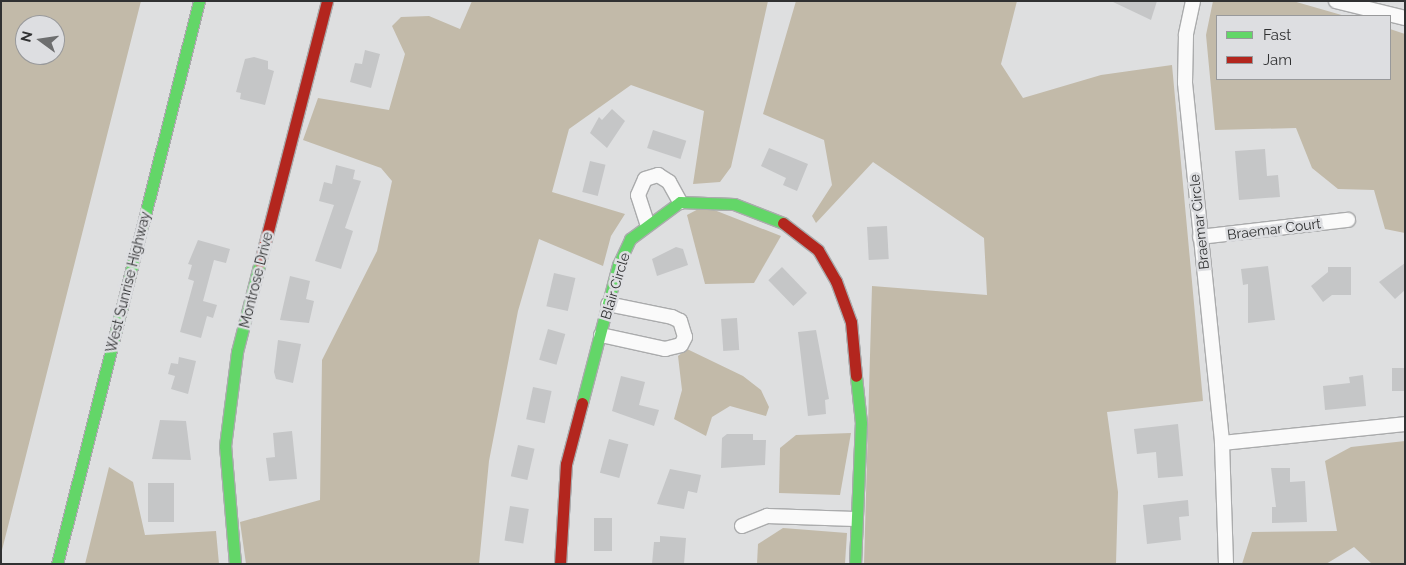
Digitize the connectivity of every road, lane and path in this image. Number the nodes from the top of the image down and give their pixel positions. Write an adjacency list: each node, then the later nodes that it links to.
1 (199, 1): 16 (street, West Sunrise Highway)
2 (327, 1): 17 (street, Montrose Drive)
3 (1193, 1): 9 (street, Braemar Circle)
4 (1336, 1): 5 (street)
5 (1405, 18)
6 (680, 202): 8 (street, Blair Circle); 8 (street); 14 (street)
7 (1348, 220): 9 (street, Braemar Court)
8 (647, 223): 10 (street, Blair Circle)
9 (1200, 238): 13 (street, Braemar Circle)
10 (608, 304): 11 (street, Blair Circle); 11 (street)
11 (601, 335): 18 (street, Blair Circle)
12 (1405, 424): 13 (street)
13 (1222, 443): 20 (street, Braemar Circle)
14 (856, 519): 15 (street); 19 (street)
15 (742, 526)
16 (58, 564)
17 (235, 564)
18 (560, 564)
19 (855, 564)
20 (1226, 564)

